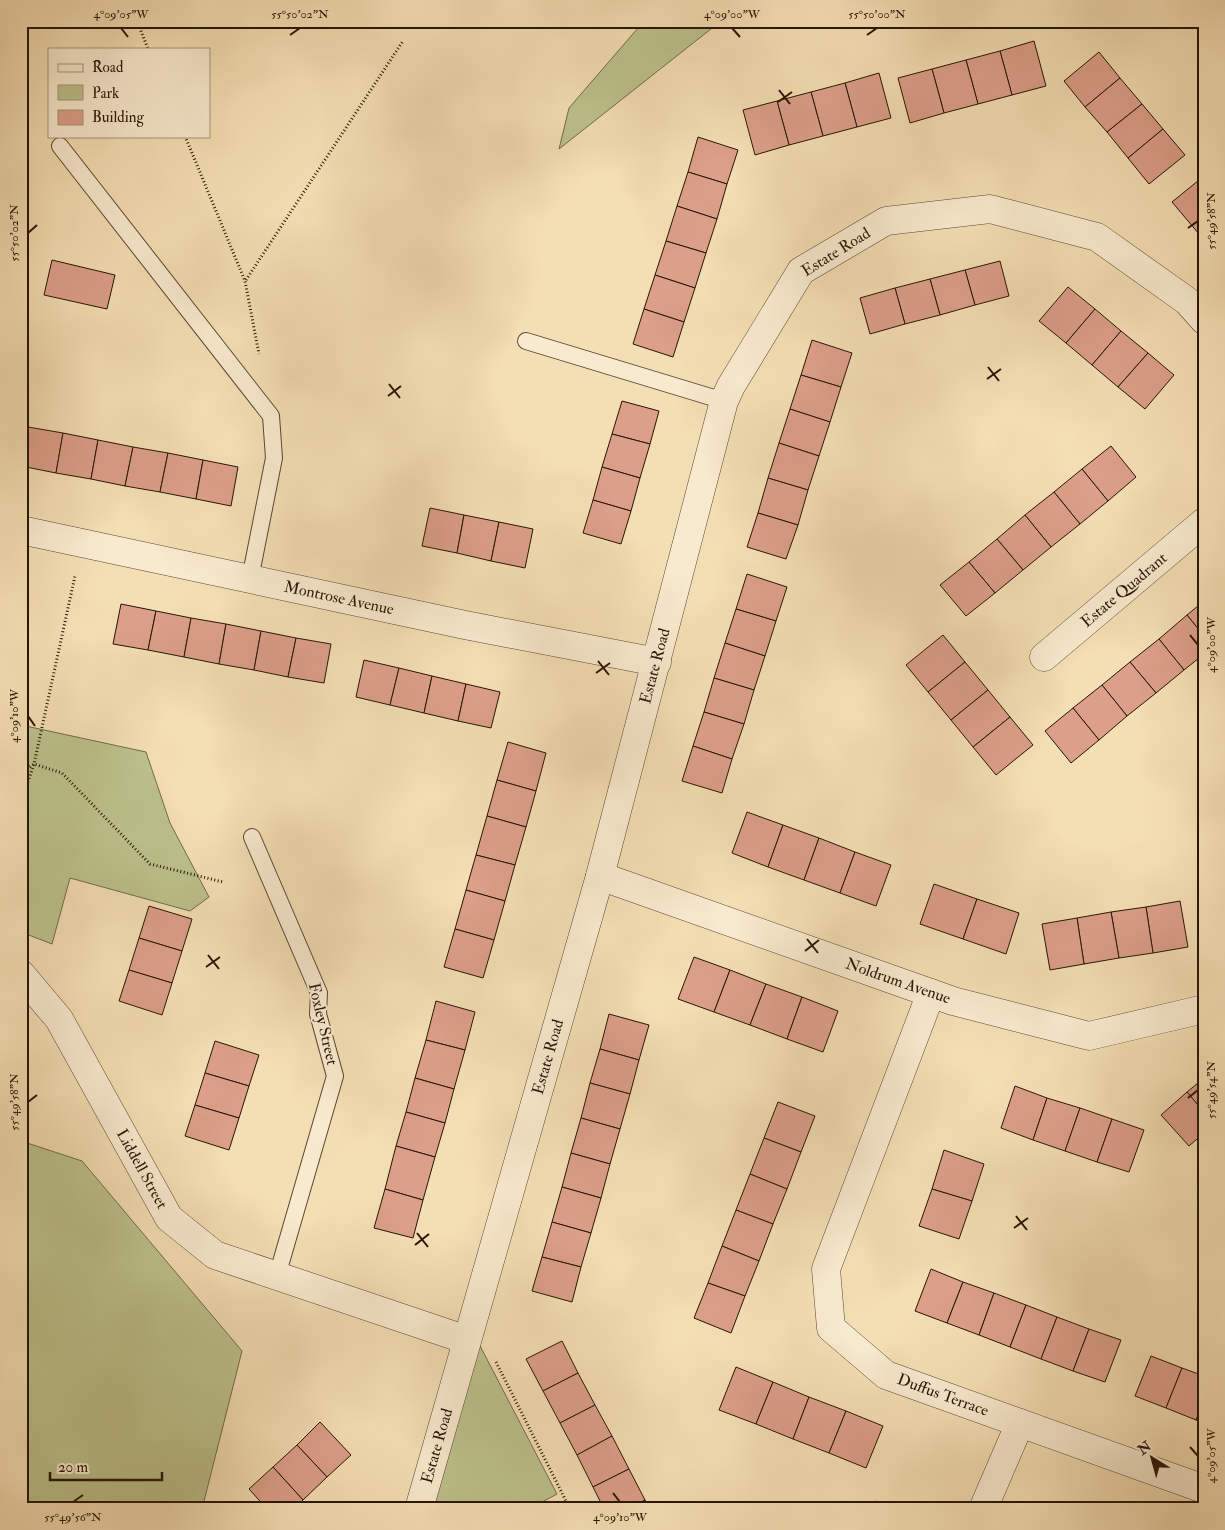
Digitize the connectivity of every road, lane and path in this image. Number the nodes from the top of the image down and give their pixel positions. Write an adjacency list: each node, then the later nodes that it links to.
1 (137, 21): 5 (path)
2 (1195, 21): 4 (path)
3 (403, 41): 8 (path)
4 (1204, 47)
5 (148, 48)
6 (186, 138): 8 (path)
7 (60, 146): 16 (lane)
8 (245, 280): 11 (path)
9 (1204, 320): 12 (street, Estate Road)
10 (526, 341): 12 (lane)
11 (260, 358)
12 (724, 401): 18 (street, Estate Road)
13 (1204, 522): 17 (street, Estate Quadrant)
14 (21, 530): 15 (street, Montrose Avenue)
15 (82, 543): 16 (street, Montrose Avenue); 19 (path)
16 (250, 579): 18 (street, Montrose Avenue)
17 (1044, 657)
18 (657, 662): 23 (street, Estate Road)
19 (34, 764): 20 (path); 21 (path); 24 (path)
20 (21, 773)
21 (21, 802)
22 (252, 837): 28 (lane, Foxley Street)
23 (600, 876): 26 (street, Noldrum Avenue); 29 (street, Estate Road)
24 (222, 882)
25 (21, 974): 28 (street, Liddell Street)
26 (931, 992): 27 (street, Noldrum Avenue); 30 (street, Duffus Terrace)
27 (1204, 1009)
28 (277, 1276): 29 (street, Liddell Street)
29 (470, 1329): 32 (path); 33 (street, Estate Road)
30 (1020, 1423): 31 (street, Duffus Terrace); 36 (street)
31 (1204, 1489)
32 (567, 1502): 34 (path); 35 (path)
33 (419, 1509)
34 (554, 1509)
35 (570, 1509)
36 (983, 1509)

